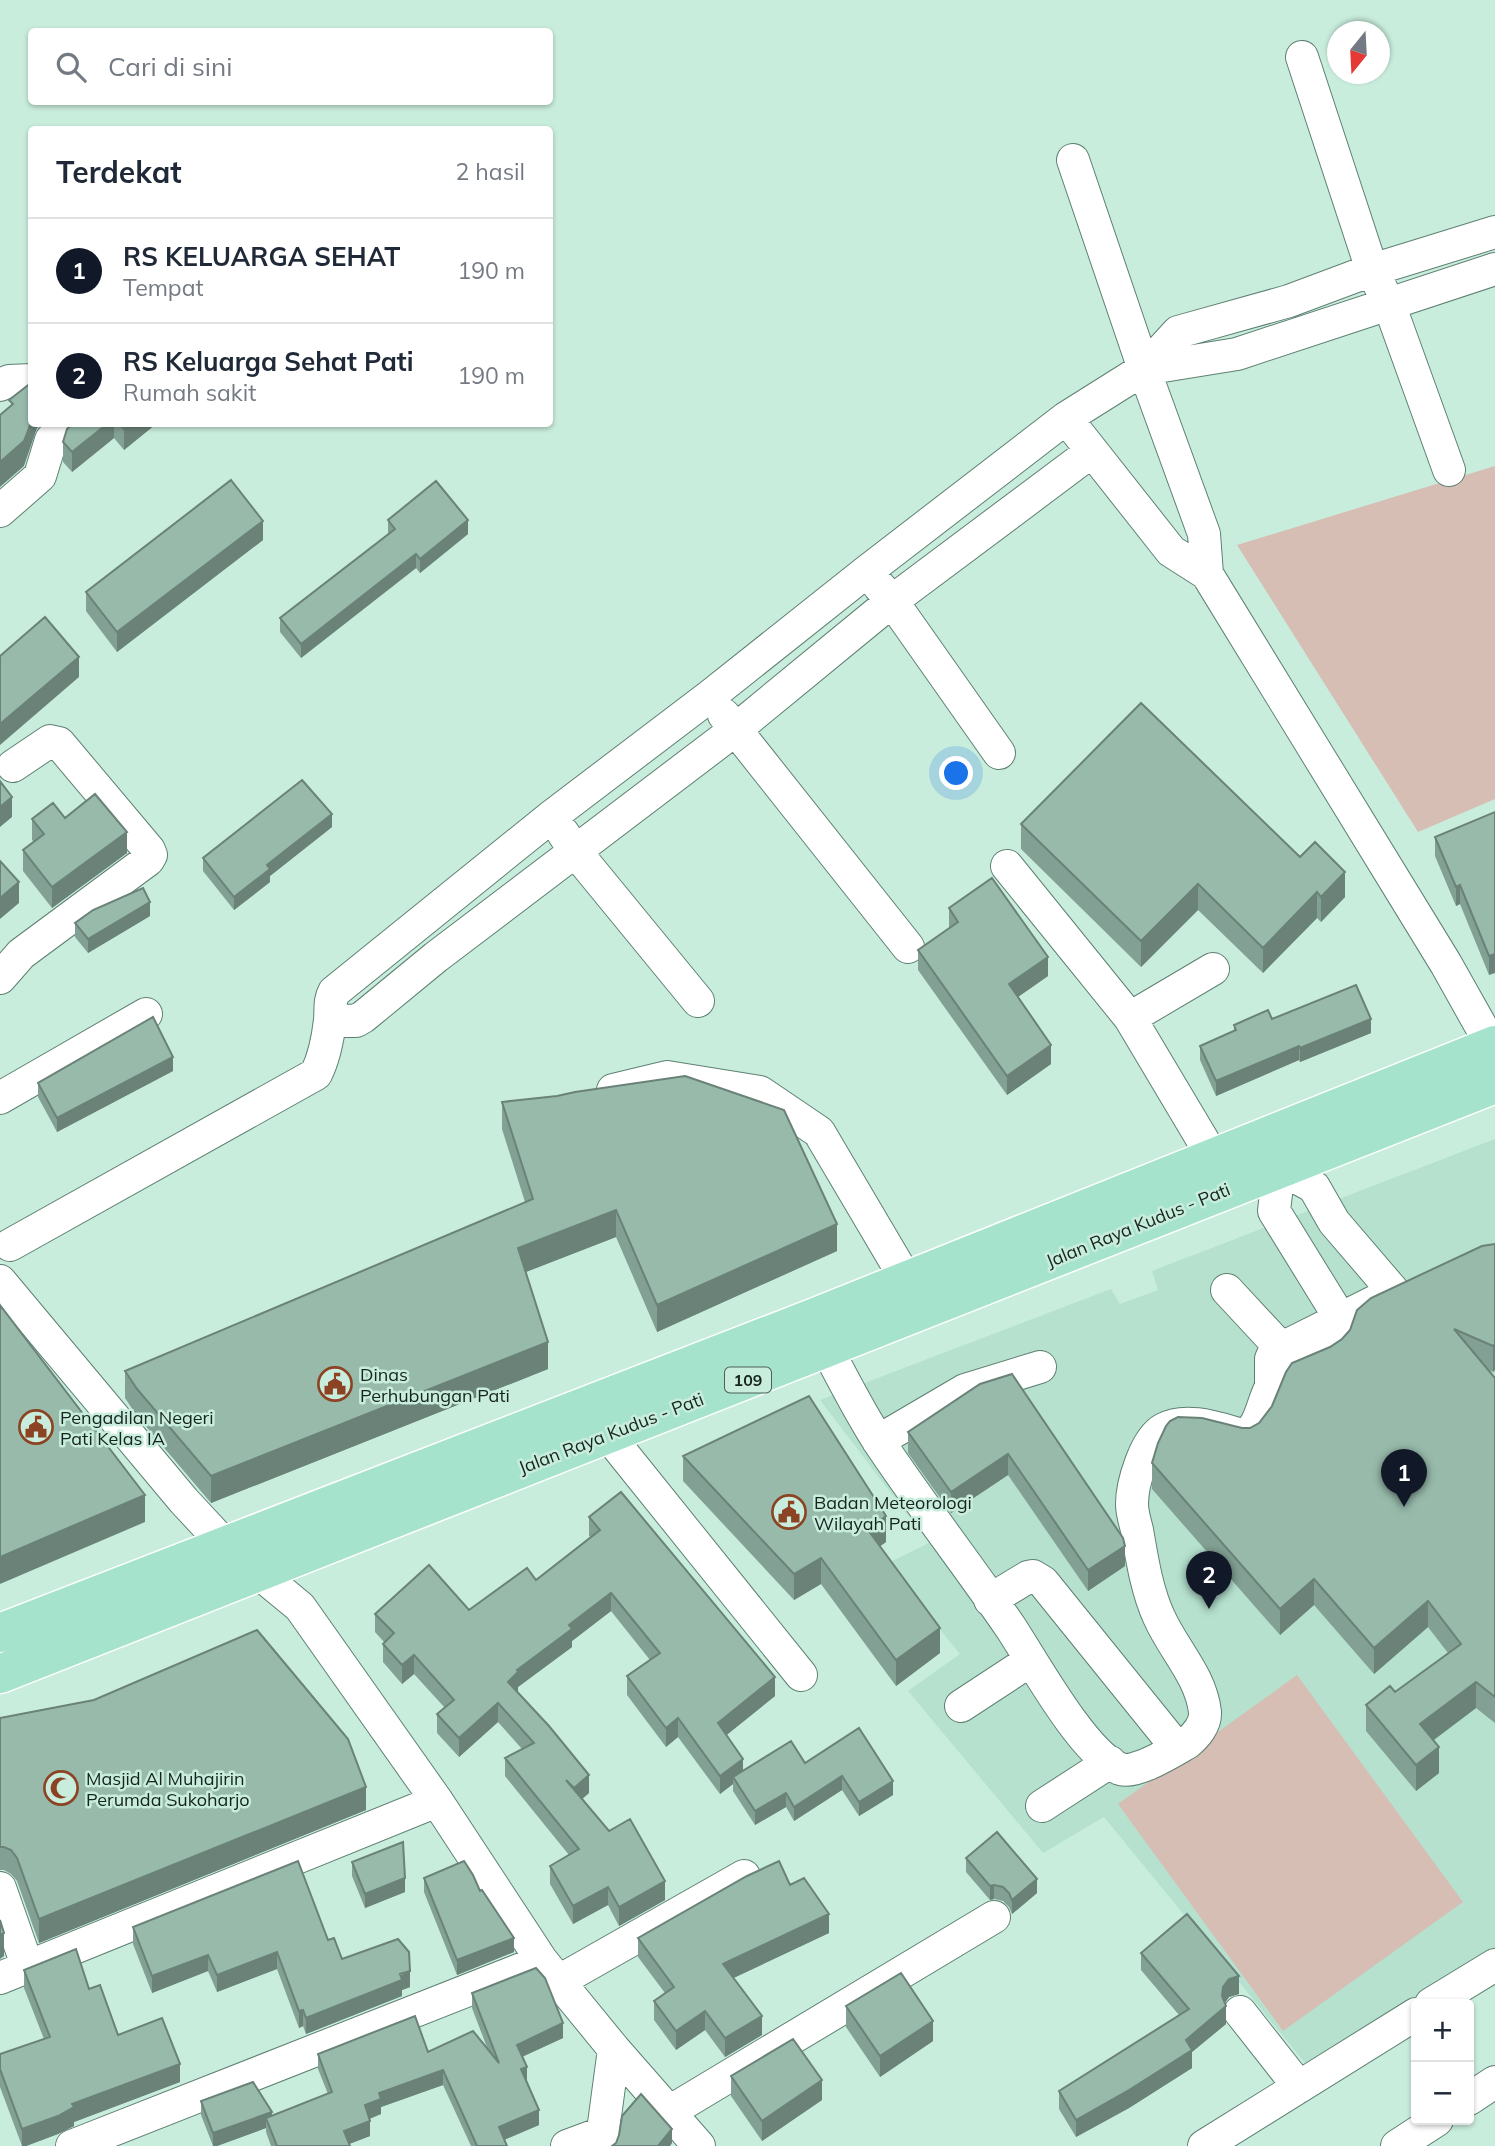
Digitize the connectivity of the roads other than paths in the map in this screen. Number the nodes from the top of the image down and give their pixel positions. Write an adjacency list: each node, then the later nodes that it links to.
1 (1302, 57): 5 (street)
2 (1073, 160): 7 (street)
3 (1495, 232): 5 (street)
4 (1495, 269): 6 (street)
5 (1372, 270): 6 (street); 7 (street)
6 (1389, 304): 7 (street); 13 (street)
7 (1144, 369): 10 (street); 16 (street)
8 (28, 380): 9 (street)
9 (0, 385)
10 (1066, 418): 12 (street); 15 (street)
11 (63, 427): 14 (street)
12 (1091, 452): 16 (street); 17 (street)
13 (1449, 470)
14 (0, 511)
15 (866, 572): 17 (street); 18 (street)
16 (1207, 574): 32 (street)
17 (892, 601): 19 (street); 20 (street)
18 (710, 696): 19 (street); 22 (street)
19 (735, 730): 23 (street); 25 (street)
20 (999, 752)
21 (13, 766): 27 (street)
22 (552, 816): 23 (street); 31 (street)
23 (575, 851): 28 (street); 31 (street)
24 (1007, 866): 30 (street)
25 (908, 947)
26 (1213, 969): 30 (street)
27 (0, 978)
28 (698, 1002)
29 (146, 1014): 35 (street)
30 (1130, 1018): 37 (street)
31 (330, 1020): 38 (street)
32 (1493, 1046): 36 (main road, Jalan Raya Kudus - Pati / 109)
33 (1495, 1084): 36 (main road, Jalan Raya Kudus - Pati / 109)
34 (591, 1096): 39 (street)
35 (0, 1098)
36 (1271, 1154): 37 (main road, Jalan Raya Kudus - Pati / 109); 42 (street); 42 (street); 43 (main road, Jalan Raya Kudus - Pati / 109)
37 (1214, 1159): 39 (main road, Jalan Raya Kudus - Pati / 109)
38 (10, 1245)
39 (907, 1280): 43 (main road, Jalan Raya Kudus - Pati / 109)
40 (0, 1281): 49 (street)
41 (1227, 1290): 44 (street)
42 (1340, 1318): 44 (street); 46 (street)
43 (819, 1334): 47 (main road, Jalan Raya Kudus - Pati / 109); 48 (street); 49 (main road, Jalan Raya Kudus - Pati / 109)
44 (1280, 1347): 46 (street)
45 (1040, 1367): 48 (street)
46 (1271, 1388): 57 (street)
47 (608, 1435): 50 (main road, Jalan Raya Kudus - Pati / 109); 55 (street)
48 (878, 1441): 51 (street)
49 (224, 1544): 50 (street); 52 (main road, Jalan Raya Kudus - Pati / 109)
50 (257, 1572): 54 (main road, Jalan Raya Kudus - Pati / 109); 59 (street)
51 (990, 1600): 53 (street); 57 (street)
52 (0, 1633)
53 (1031, 1660): 56 (street); 58 (street)
54 (0, 1674)
55 (802, 1675)
56 (961, 1706)
57 (1177, 1748): 58 (street)
58 (1110, 1762): 60 (street)
59 (438, 1801): 65 (street); 66 (street)
60 (1042, 1806)
61 (744, 1876): 65 (street)
62 (0, 1888): 66 (street)
63 (994, 1917): 74 (street)
64 (1495, 1965): 67 (street)
65 (550, 1971): 70 (street); 77 (street)
66 (14, 1973)
67 (1440, 1999)
68 (1240, 2012): 72 (street)
69 (1411, 2017): 72 (street)
70 (614, 2049): 74 (street); 76 (street)
71 (1495, 2082): 73 (street)
72 (1299, 2087): 80 (street)
73 (1474, 2096)
74 (669, 2112): 79 (street)
75 (1429, 2125): 81 (street)
76 (601, 2139): 78 (street)
77 (72, 2146)
78 (567, 2146)
79 (699, 2146)
80 (1204, 2146)
81 (1397, 2146)

